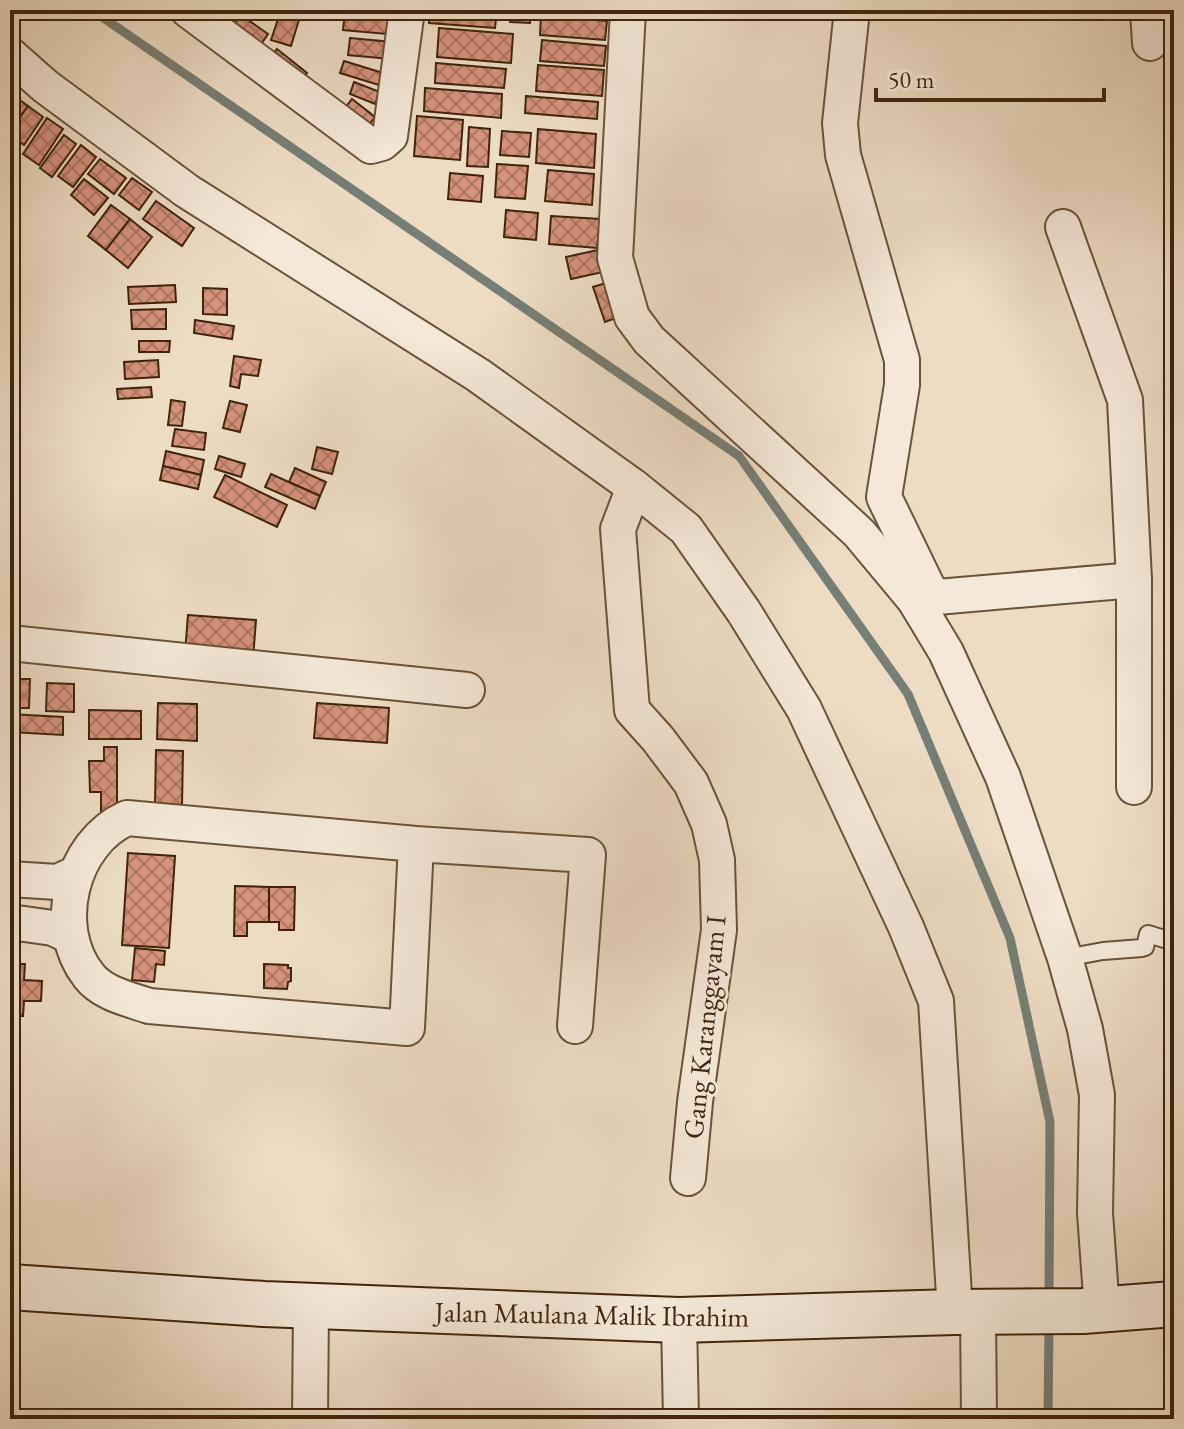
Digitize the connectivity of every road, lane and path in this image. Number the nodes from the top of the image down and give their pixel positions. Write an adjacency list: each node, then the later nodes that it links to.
1 (407, 10): 4 (street)
2 (628, 10): 9 (street)
3 (852, 10): 9 (street)
4 (205, 15)
5 (10, 55): 7 (street)
6 (1063, 227): 8 (street)
7 (634, 487): 21 (street, Gang Karanggayam I); 26 (street)
8 (1134, 580): 9 (street); 12 (street)
9 (923, 598): 19 (street)
10 (10, 643): 11 (street)
11 (467, 690)
12 (1134, 787)
13 (416, 844): 14 (street); 17 (street); 20 (street)
14 (75, 874): 15 (street); 17 (street)
15 (10, 879)
16 (10, 922): 17 (street)
17 (68, 935)
18 (1174, 942): 19 (lane)
19 (1065, 958): 25 (street)
20 (575, 1026)
21 (688, 1178)
22 (10, 1287): 24 (main road, Jalan Maulana Malik Ibrahim)
23 (1174, 1304): 25 (main road, Jalan Maulana Malik Ibrahim)
24 (311, 1306): 27 (main road, Jalan Maulana Malik Ibrahim); 28 (street)
25 (1093, 1310): 26 (main road, Jalan Maulana Malik Ibrahim)
26 (972, 1311): 27 (main road, Jalan Maulana Malik Ibrahim); 30 (street)
27 (679, 1320): 29 (street)
28 (310, 1419)
29 (681, 1419)
30 (979, 1419)

